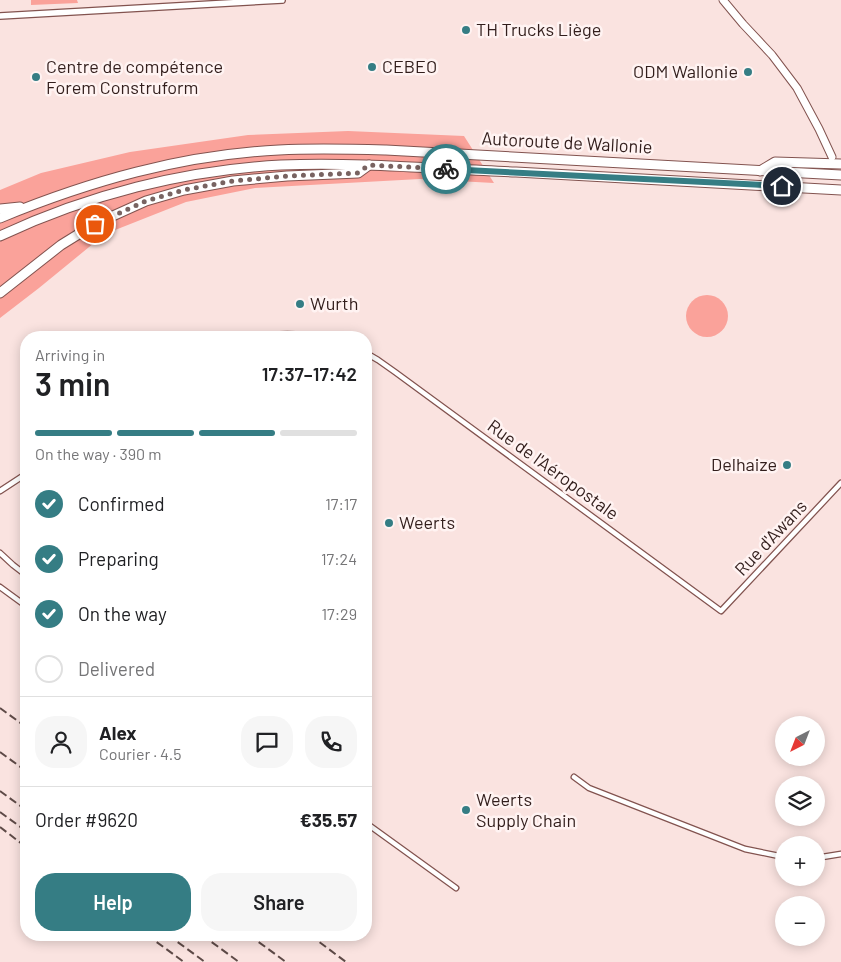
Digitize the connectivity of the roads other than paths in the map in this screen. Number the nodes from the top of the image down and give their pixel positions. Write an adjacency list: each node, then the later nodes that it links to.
1 (282, 0): 3 (street)
2 (723, 0): 4 (main road)
3 (0, 16)
4 (832, 157)
5 (841, 164): 7 (highway)
6 (369, 165): 9 (highway, Autoroute de Wallonie); 13 (highway, Autoroute de Wallonie); 14 (highway)
7 (760, 171): 8 (highway, Autoroute de Wallonie); 10 (highway, Autoroute de Wallonie)
8 (841, 175)
9 (841, 190)
10 (28, 207): 11 (highway); 12 (highway, Autoroute de Wallonie)
11 (0, 209)
12 (0, 218)
13 (0, 236)
14 (0, 293)
15 (372, 356): 23 (street, Rue de l'Aéropostale)
16 (20, 478): 18 (street)
17 (841, 483): 23 (street, Rue d'Awans)
18 (0, 492)
19 (0, 553): 20 (street)
20 (20, 570)
21 (0, 587): 22 (street)
22 (20, 602)
23 (721, 611)
24 (574, 777): 27 (street)
25 (372, 827): 29 (street)
26 (841, 854): 28 (street)
27 (775, 855)
28 (825, 857)
29 (456, 888)

